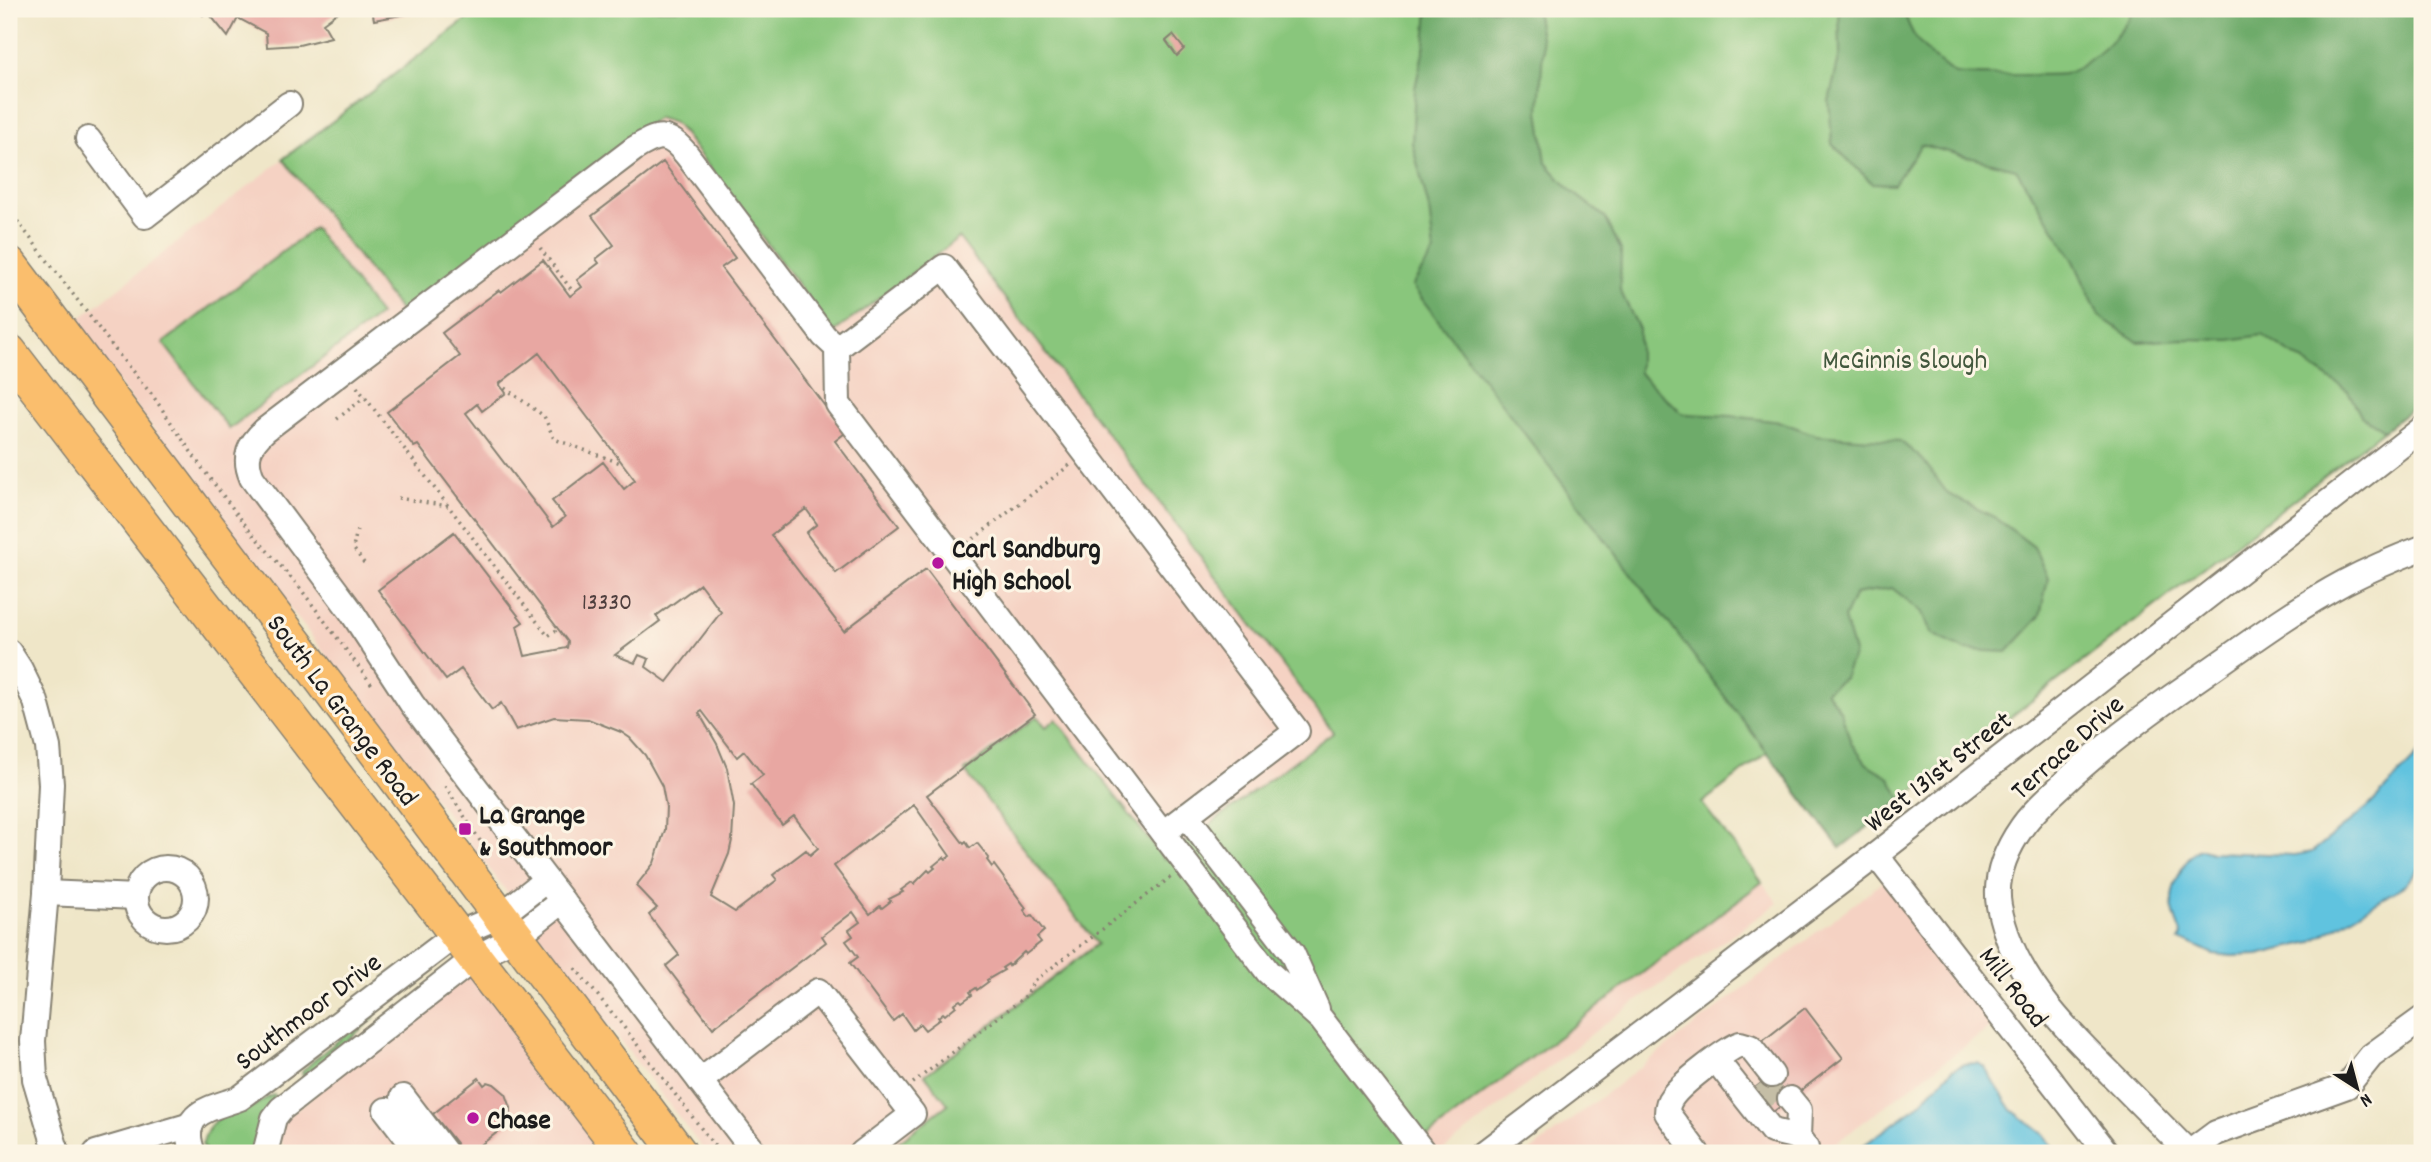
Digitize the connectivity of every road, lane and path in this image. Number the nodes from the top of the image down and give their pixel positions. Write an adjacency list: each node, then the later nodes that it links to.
1 (289, 104): 2 (street)
2 (88, 139)
3 (9, 210): 24 (path)
4 (537, 244): 6 (path)
5 (9, 264): 35 (highway, South La Grange Road)
6 (574, 293)
7 (837, 348): 14 (street); 20 (street); 31 (street)
8 (9, 352): 36 (highway, South La Grange Road)
9 (352, 381): 11 (path)
10 (499, 384): 15 (path)
11 (365, 397): 12 (path); 17 (path)
12 (337, 419)
13 (2419, 436): 28 (street, West 131st Street)
14 (1086, 453): 20 (path); 26 (street)
15 (623, 464)
16 (398, 498): 17 (path)
17 (448, 506): 22 (path)
18 (357, 530): 21 (path)
19 (2422, 548): 65 (street, Terrace Drive)
20 (952, 555): 27 (street)
21 (367, 567)
22 (558, 629)
23 (9, 652): 32 (street)
24 (374, 688)
25 (442, 779): 29 (path)
26 (1186, 815): 27 (street); 38 (street)
27 (1163, 833): 30 (street)
28 (1877, 855): 62 (street, West 131st Street); 64 (street, Mill Road)
29 (490, 856)
30 (1187, 864): 38 (street); 45 (path)
31 (547, 880): 34 (street); 35 (street)
32 (46, 893): 33 (street); 51 (street)
33 (136, 897)
34 (562, 901): 35 (street); 42 (street)
35 (508, 927): 36 (street); 57 (highway, South La Grange Road)
36 (466, 946): 41 (street, Southmoor Drive); 44 (street); 56 (highway, South La Grange Road)
37 (570, 962): 58 (path)
38 (1321, 1019): 61 (street)
39 (2422, 1019): 65 (street)
40 (1724, 1053): 43 (street); 47 (street); 63 (street)
41 (279, 1070): 44 (street); 48 (street, Southmoor Drive)
42 (700, 1082): 45 (street); 59 (street)
43 (1762, 1082)
44 (299, 1095): 53 (street)
45 (898, 1095): 60 (street)
46 (395, 1103): 49 (street); 54 (street); 55 (street)
47 (1781, 1106)
48 (191, 1125): 50 (street, Southmoor Drive); 52 (street)
49 (444, 1150)
50 (104, 1152)
51 (57, 1153)
52 (193, 1153)
53 (265, 1153)
54 (406, 1153)
55 (419, 1153)
56 (625, 1153)
57 (679, 1153)
58 (720, 1153)
59 (755, 1153)
60 (862, 1153)
61 (1424, 1153)
62 (1484, 1153)
63 (1697, 1153)
64 (2107, 1153)
65 (2189, 1153)

